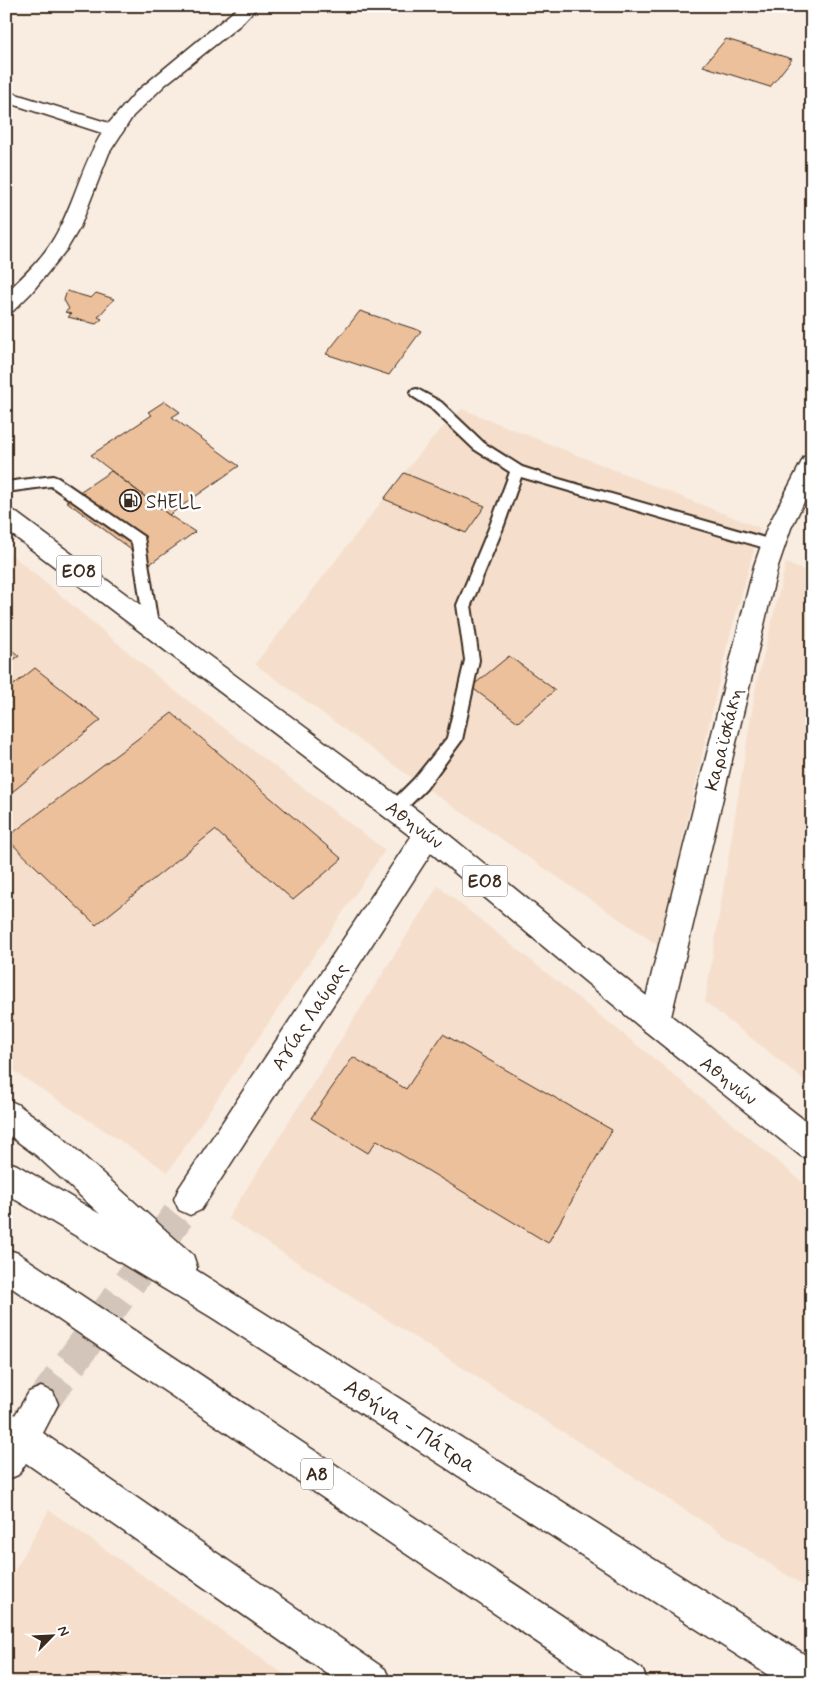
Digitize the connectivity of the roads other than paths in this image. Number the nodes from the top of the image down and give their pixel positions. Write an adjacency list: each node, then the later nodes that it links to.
1 (250, 6): 3 (main road)
2 (6, 96): 3 (main road)
3 (112, 130): 4 (main road)
4 (6, 306)
5 (417, 393): 7 (lane)
6 (812, 463): 10 (main road, Καραϊσκάκη)
7 (517, 470): 10 (lane); 12 (lane)
8 (6, 487): 11 (lane)
9 (6, 517): 11 (main road, Αθηνών / ΕΟ8)
10 (772, 545): 14 (main road, Καραϊσκάκη)
11 (151, 626): 12 (main road, Αθηνών / ΕΟ8)
12 (395, 809): 13 (main road, Αθηνών / ΕΟ8)
13 (428, 834): 14 (main road, Αθηνών / ΕΟ8); 18 (main road, Αγίας Λαύρας)
14 (655, 1021): 16 (main road, Αθηνών / ΕΟ8)
15 (6, 1114): 20 (main road)
16 (812, 1145)
17 (6, 1176): 20 (main road, Αθήνα - Πάτρα)
18 (190, 1198)
19 (6, 1265): 25 (main road, Α8)
20 (223, 1306): 23 (main road, Αθήνα - Πάτρα)
21 (41, 1404): 22 (main road)
22 (11, 1443): 24 (main road)
23 (812, 1681)
24 (372, 1682)
25 (629, 1682)

